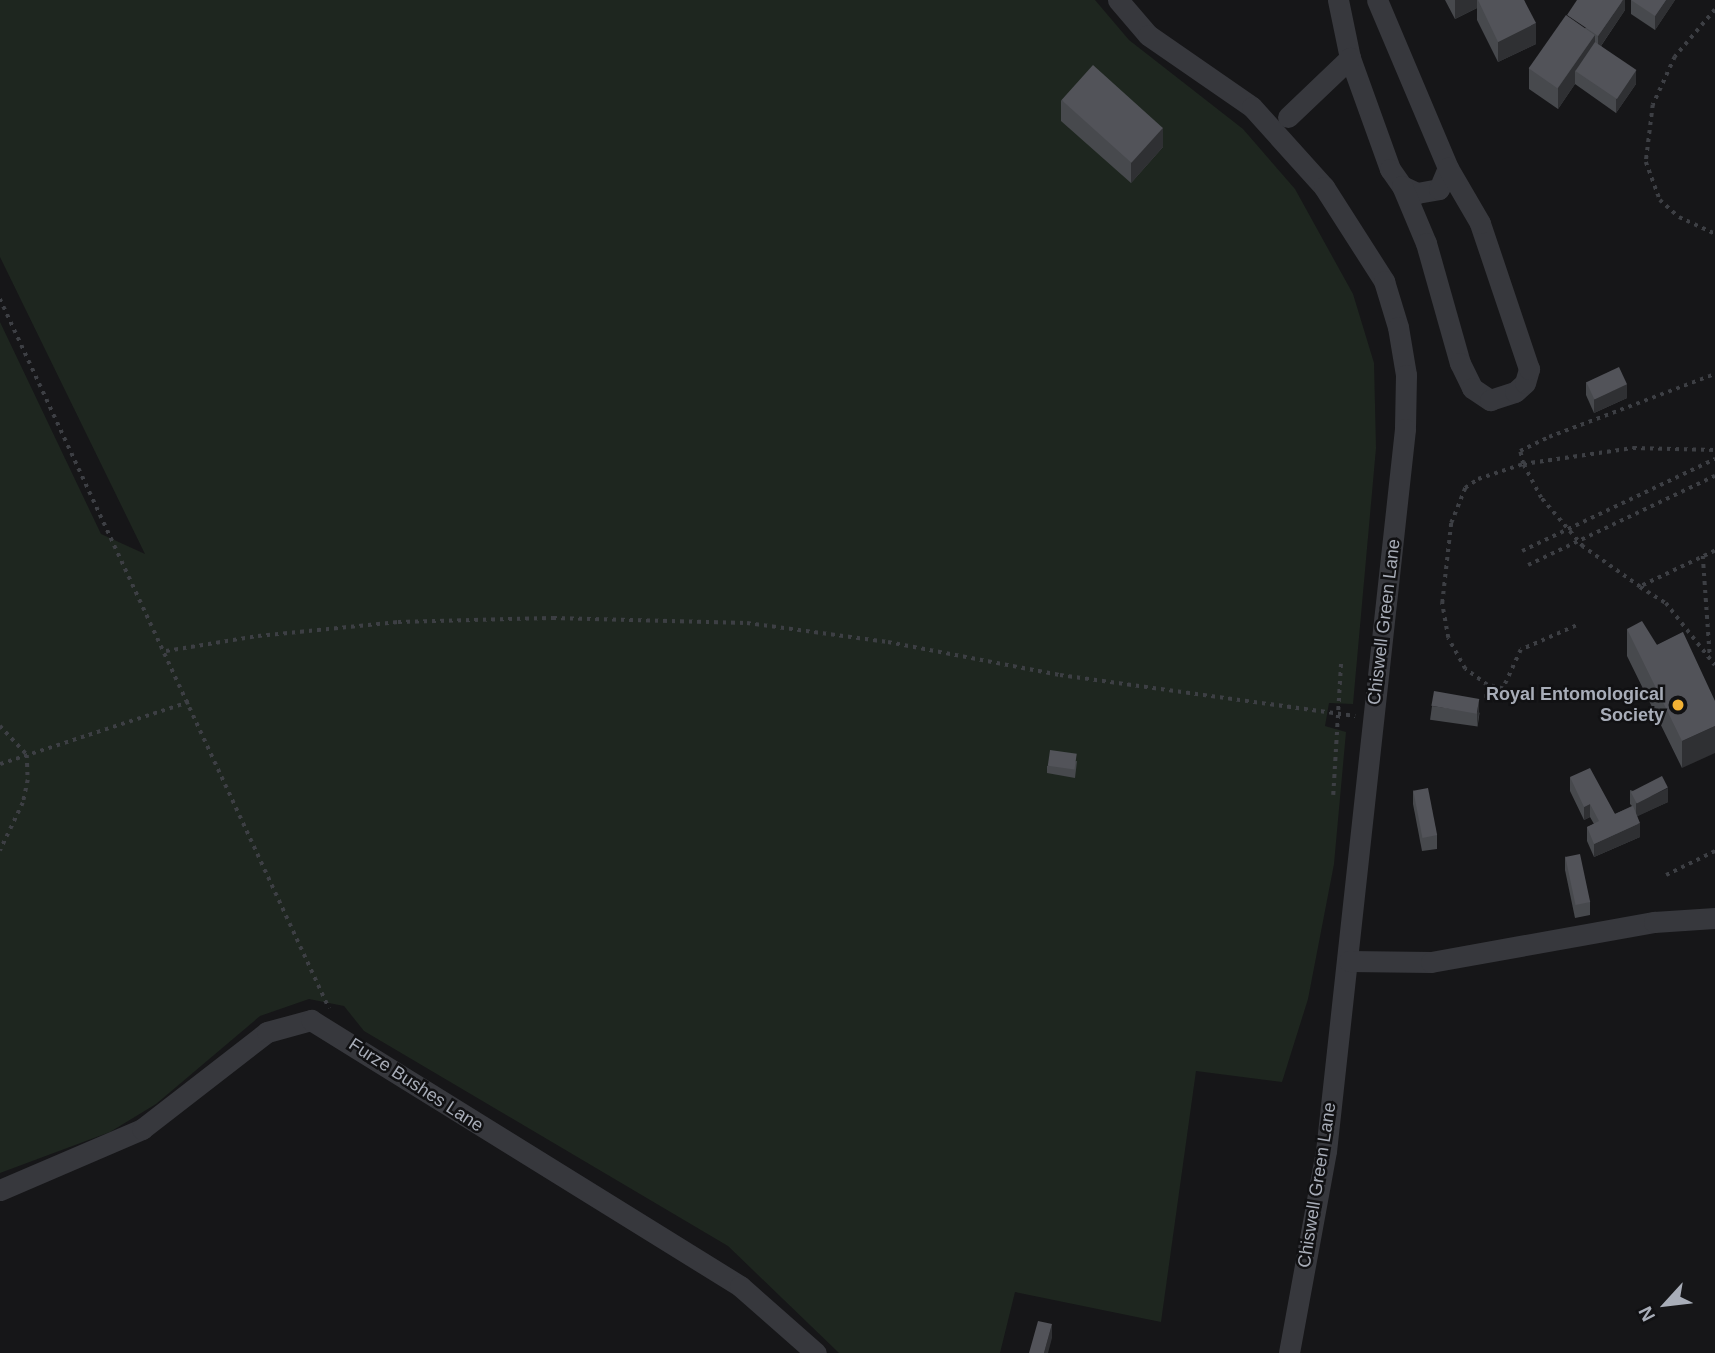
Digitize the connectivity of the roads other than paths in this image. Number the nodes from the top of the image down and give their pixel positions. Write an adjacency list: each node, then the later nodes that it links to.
1 (1118, 0): 9 (street, Chiswell Green Lane)
2 (1338, 0): 4 (street)
3 (1377, 0): 6 (street)
4 (1350, 58): 5 (street); 7 (street)
5 (1288, 117)
6 (1448, 168): 7 (street); 7 (street)
7 (1402, 186)
8 (1715, 918): 9 (street)
9 (1349, 961): 12 (street, Chiswell Green Lane)
10 (0, 1190): 11 (street, Furze Bushes Lane)
11 (816, 1353)
12 (1289, 1353)

